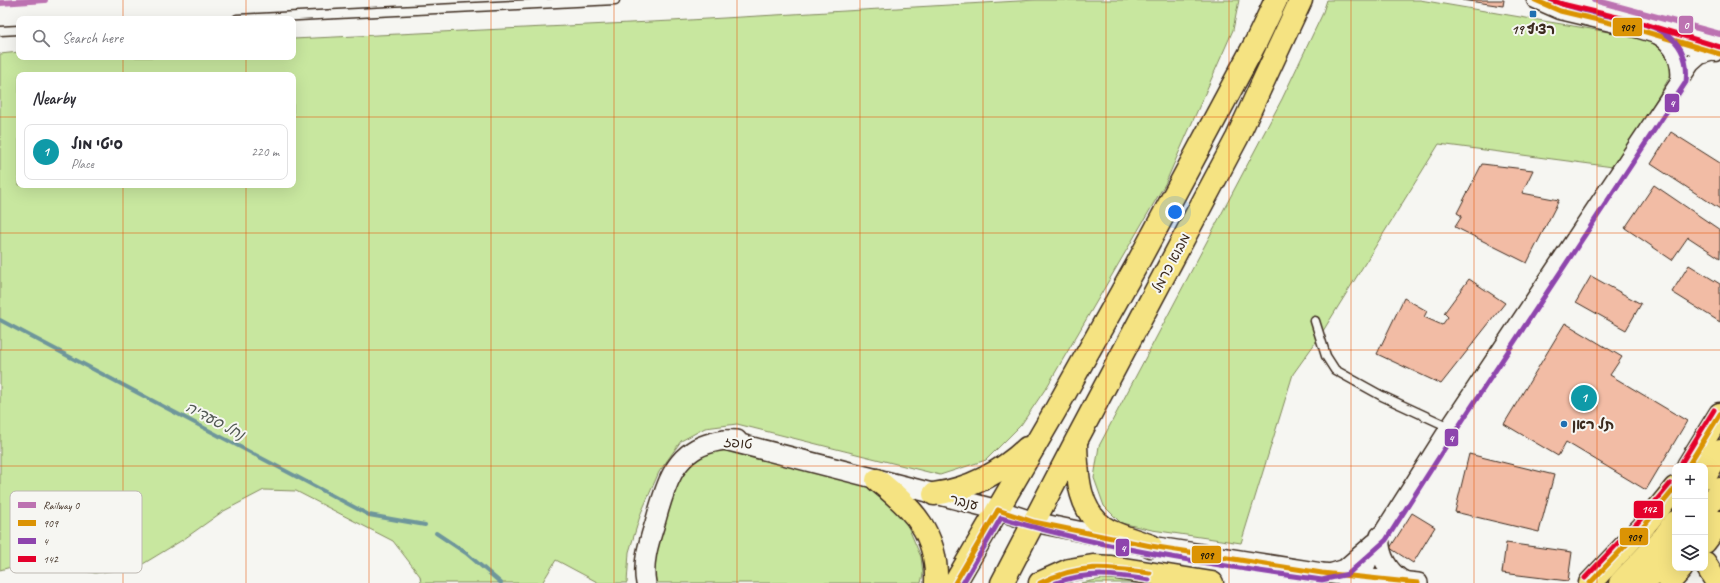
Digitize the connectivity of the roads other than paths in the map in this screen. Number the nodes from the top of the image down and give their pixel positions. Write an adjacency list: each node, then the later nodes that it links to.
1 (615, 0): 5 (lane)
2 (1276, 0): 14 (highway)
3 (1301, 0): 15 (highway, מבוא כרמל)
4 (1535, 0): 8 (street)
5 (296, 16)
6 (0, 30): 7 (lane)
7 (16, 30)
8 (1653, 34): 9 (street); 10 (street)
9 (1716, 53): 10 (street)
10 (1679, 80): 13 (street)
11 (1315, 321): 13 (lane)
12 (1720, 414): 17 (highway)
13 (1449, 427): 27 (street)
14 (1042, 433): 21 (highway); 23 (highway)
15 (1076, 441): 24 (highway, מבוא כרמל); 28 (highway)
16 (1720, 451): 18 (highway)
17 (1690, 463)
18 (1708, 472)
19 (877, 480): 21 (street, ענבר); 37 (street, טופז); 38 (highway)
20 (1672, 492): 29 (highway)
21 (934, 494): 23 (street, ענבר)
22 (1714, 506): 26 (highway)
23 (998, 510): 24 (street, ענבר); 39 (highway)
24 (1034, 522): 28 (street, ענבר); 40 (highway, מבוא כרמל)
25 (1672, 526): 45 (highway)
26 (1707, 535)
27 (1380, 536): 33 (street); 35 (street); 36 (street)
28 (1151, 546): 33 (street, ענבר)
29 (1621, 551): 43 (highway); 44 (highway)
30 (1672, 553): 46 (highway)
31 (1708, 568): 48 (highway)
32 (1679, 571): 47 (highway)
33 (1322, 573): 35 (street, ענבר)
34 (1180, 580): 41 (highway); 42 (highway)
35 (1360, 580): 36 (street, ענבר)
36 (1411, 582)
37 (646, 583)
38 (936, 583)
39 (955, 583)
40 (1002, 583)
41 (1040, 583)
42 (1212, 583)
43 (1590, 583)
44 (1605, 583)
45 (1620, 583)
46 (1644, 583)
47 (1669, 583)
48 (1717, 583)

